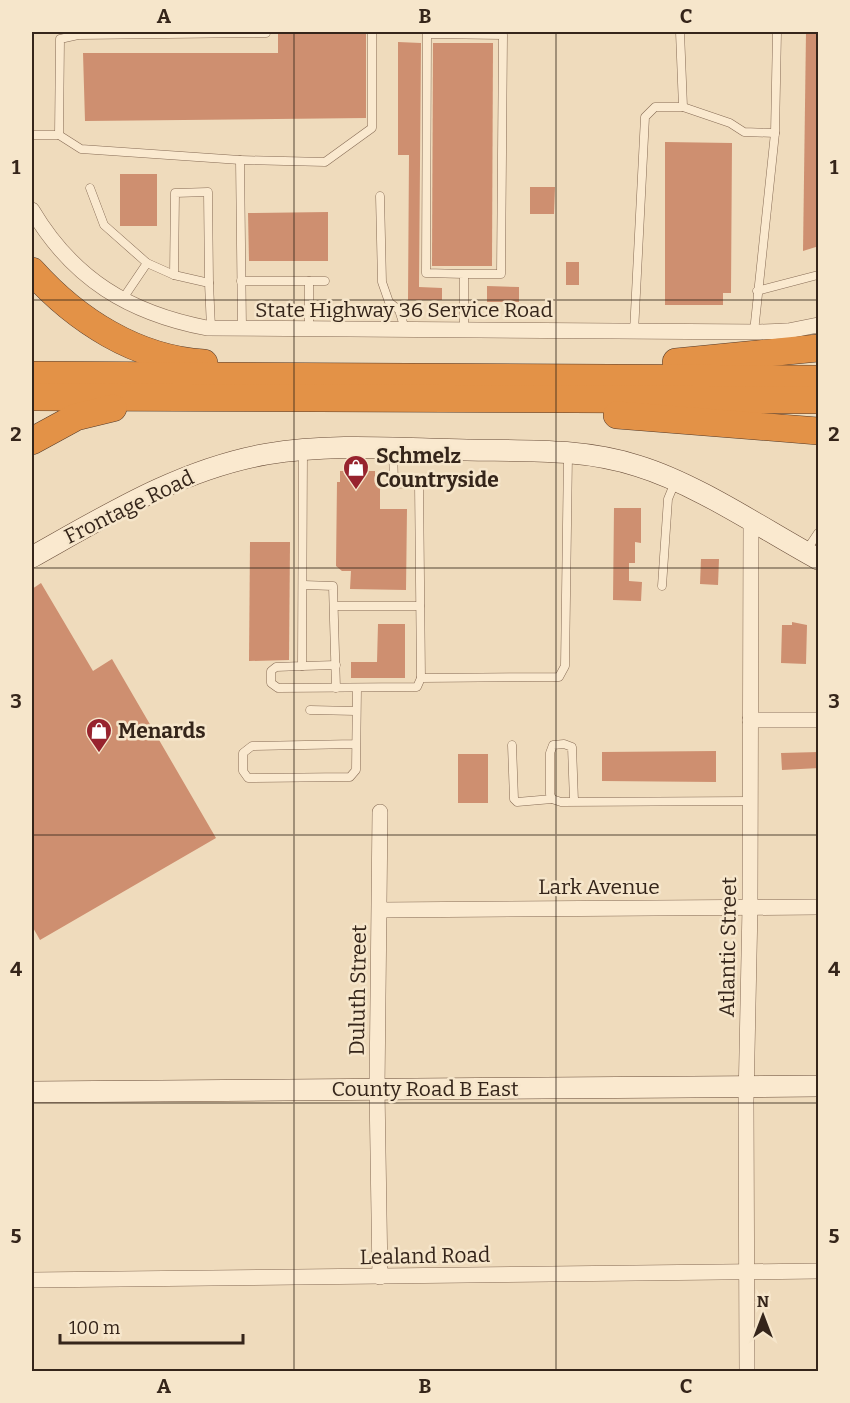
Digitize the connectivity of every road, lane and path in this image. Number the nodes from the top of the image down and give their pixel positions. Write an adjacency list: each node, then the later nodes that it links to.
1 (372, 32): 10 (lane)
2 (680, 32): 6 (lane)
3 (777, 32): 7 (lane)
4 (128, 33): 5 (lane); 9 (lane)
5 (266, 33)
6 (683, 107): 7 (lane); 31 (lane)
7 (775, 133): 23 (lane)
8 (32, 135): 9 (lane)
9 (59, 135): 10 (lane)
10 (240, 159): 19 (lane)
11 (90, 188): 14 (lane)
12 (380, 196): 29 (lane)
13 (32, 210): 24 (street, State Highway 36 Service Road)
14 (147, 262): 17 (lane); 24 (lane)
15 (32, 271): 35 (highway)
16 (464, 274): 16 (lane); 30 (lane)
17 (174, 275): 22 (lane); 22 (lane)
18 (819, 275): 23 (lane)
19 (241, 281): 20 (lane); 27 (lane)
20 (309, 281): 21 (lane); 28 (lane)
21 (325, 281)
22 (209, 283): 26 (lane)
23 (757, 291): 32 (lane)
24 (122, 300): 26 (street, State Highway 36 Service Road)
25 (819, 325): 32 (street, State Highway 36 Service Road)
26 (211, 328): 27 (street, State Highway 36 Service Road)
27 (242, 330): 28 (street, State Highway 36 Service Road)
28 (309, 330): 29 (street, State Highway 36 Service Road)
29 (405, 331): 30 (street, State Highway 36 Service Road)
30 (464, 331): 31 (street, State Highway 36 Service Road)
31 (634, 332): 32 (street, State Highway 36 Service Road)
32 (754, 332)
33 (819, 348): 36 (highway)
34 (32, 375): 35 (highway)
35 (361, 377): 36 (highway)
36 (390, 378): 37 (highway)
37 (819, 380)
38 (32, 397): 39 (highway)
39 (222, 397): 40 (highway); 43 (highway)
40 (491, 399): 41 (highway); 42 (highway)
41 (819, 400)
42 (819, 431)
43 (32, 441)
44 (393, 449): 45 (street, Frontage Road); 46 (street, Frontage Road); 55 (lane)
45 (303, 450): 51 (street, Frontage Road); 52 (lane)
46 (568, 453): 47 (street, Frontage Road); 58 (lane)
47 (675, 481): 48 (street, Frontage Road); 53 (lane)
48 (751, 523): 50 (street, Frontage Road); 63 (street, Atlantic Street)
49 (819, 533): 50 (lane)
50 (812, 556)
51 (32, 557)
52 (304, 585): 54 (lane); 57 (lane)
53 (662, 586)
54 (335, 606): 55 (lane); 56 (lane)
55 (420, 606): 58 (lane)
56 (336, 665): 57 (lane); 59 (lane)
57 (302, 666): 59 (lane)
58 (421, 678): 60 (lane)
59 (336, 688): 60 (lane)
60 (357, 688): 62 (lane)
61 (310, 710): 62 (lane)
62 (357, 711): 65 (lane)
63 (750, 720): 64 (street); 69 (street, Atlantic Street)
64 (819, 720)
65 (356, 744): 65 (lane)
66 (512, 745): 67 (lane)
67 (552, 799): 68 (lane); 68 (lane)
68 (574, 801): 69 (lane)
69 (750, 801): 72 (street, Atlantic Street)
70 (380, 812): 73 (street, Duluth Street)
71 (819, 907): 72 (street, Lark Avenue)
72 (750, 908): 73 (street, Lark Avenue); 75 (street, Atlantic Street)
73 (380, 910): 76 (street, Duluth Street)
74 (819, 1086): 75 (street, County Road B East)
75 (747, 1087): 76 (street, County Road B East); 79 (street, Atlantic Street)
76 (378, 1089): 77 (street, County Road B East); 80 (street, Duluth Street)
77 (32, 1092)
78 (819, 1272): 79 (street, Lealand Road)
79 (746, 1273): 80 (street, Lealand Road); 82 (street, Atlantic Street)
80 (380, 1277): 81 (street, Lealand Road)
81 (32, 1280)
82 (747, 1371)

